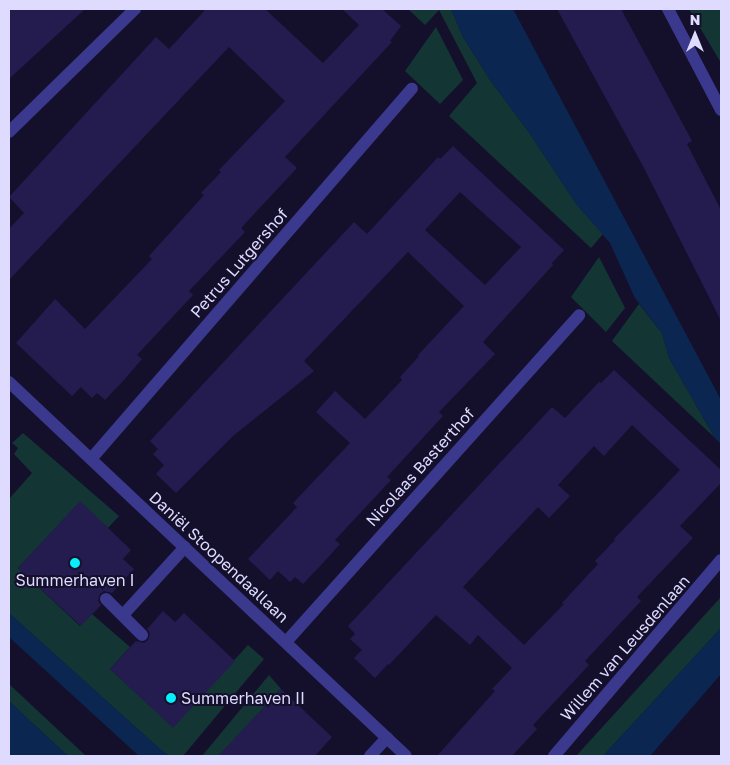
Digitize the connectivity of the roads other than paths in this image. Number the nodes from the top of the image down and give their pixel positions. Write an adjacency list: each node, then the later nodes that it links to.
1 (135, 9): 5 (street)
2 (668, 9): 4 (street)
3 (412, 89): 8 (street, Petrus Lutgershof)
4 (721, 110)
5 (9, 132)
6 (579, 315): 14 (street, Nicolaas Basterthof)
7 (9, 382): 8 (street, Daniël Stoopendaallaan)
8 (92, 459): 9 (street, Daniël Stoopendaallaan)
9 (185, 547): 12 (street); 14 (street, Daniël Stoopendaallaan)
10 (721, 560): 18 (street, Willem van Leusdenlaan)
11 (106, 599): 12 (street)
12 (123, 615): 13 (street)
13 (142, 635)
14 (286, 642): 15 (street, Daniël Stoopendaallaan)
15 (387, 738): 16 (street); 17 (street, Daniël Stoopendaallaan)
16 (370, 756)
17 (406, 756)
18 (554, 756)

